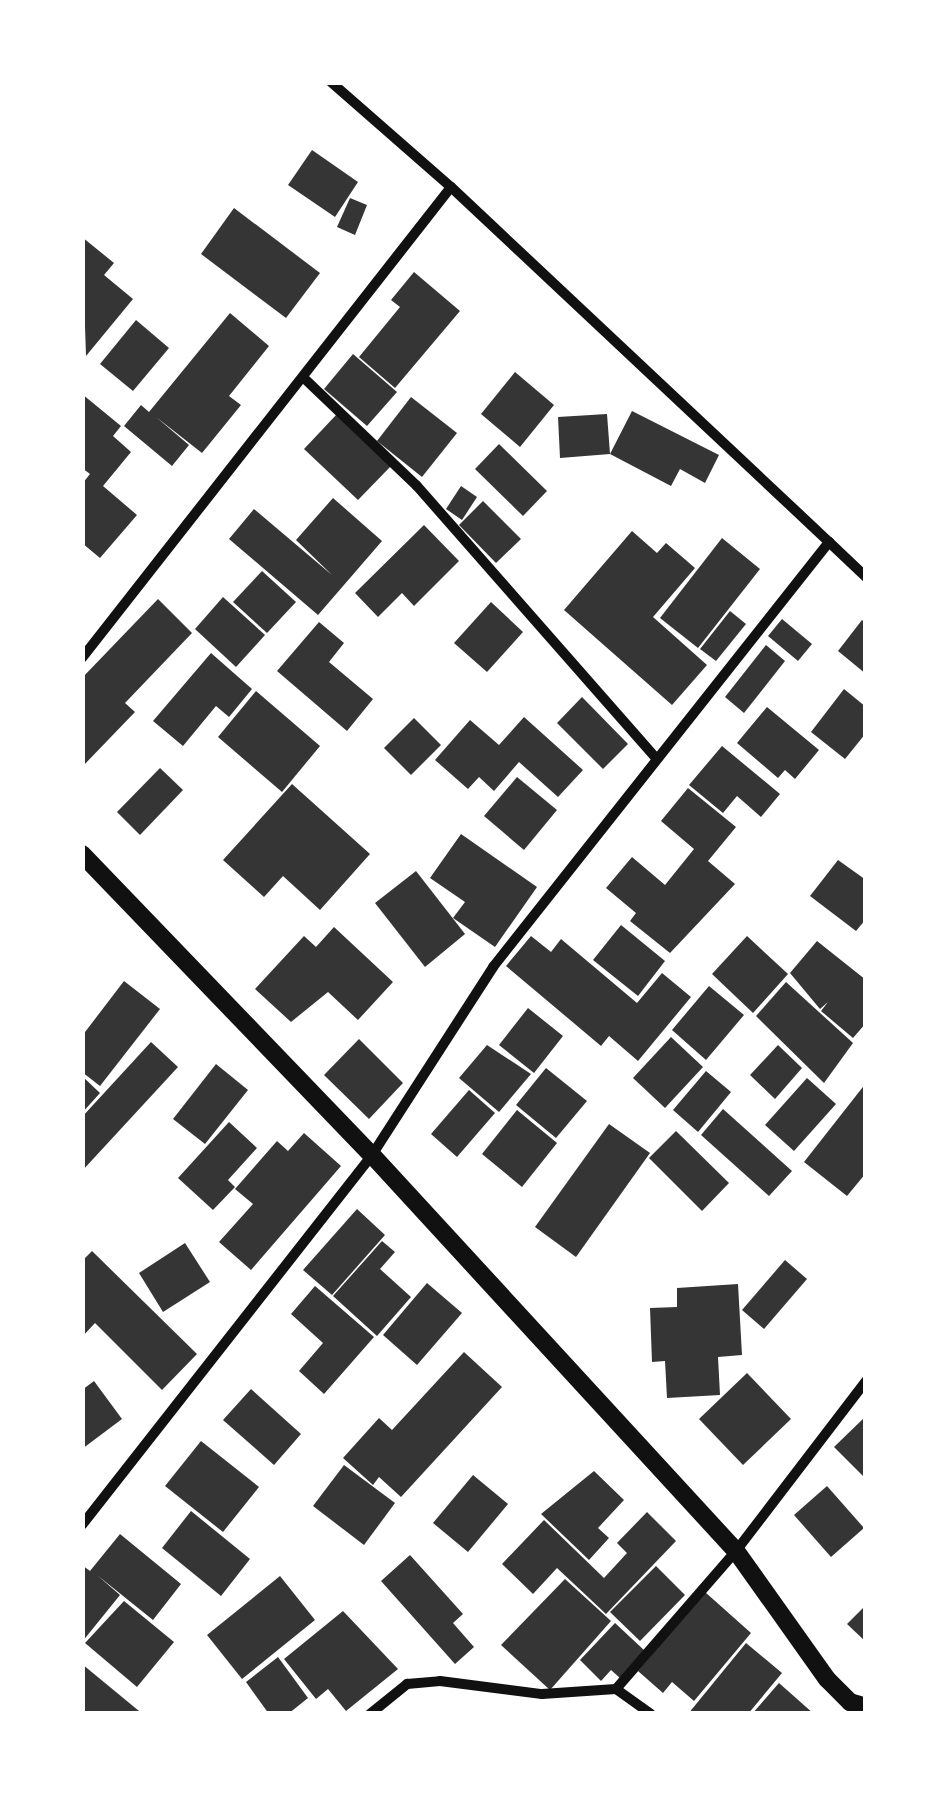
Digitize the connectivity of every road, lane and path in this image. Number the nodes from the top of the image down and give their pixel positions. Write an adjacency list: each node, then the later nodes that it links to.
1 (331, 82): 2 (street)
2 (451, 187): 3 (street); 4 (street)
3 (306, 380): 6 (street); 7 (street)
4 (829, 542): 5 (street); 7 (street)
5 (866, 578)
6 (82, 658)
7 (654, 756): 9 (street)
8 (82, 854): 9 (street)
9 (372, 1156): 11 (street); 12 (street)
10 (866, 1381): 12 (street)
11 (82, 1525)
12 (736, 1551): 13 (street); 14 (street)
13 (616, 1690): 15 (street); 16 (street)
14 (866, 1707)
15 (370, 1714)
16 (652, 1714)

